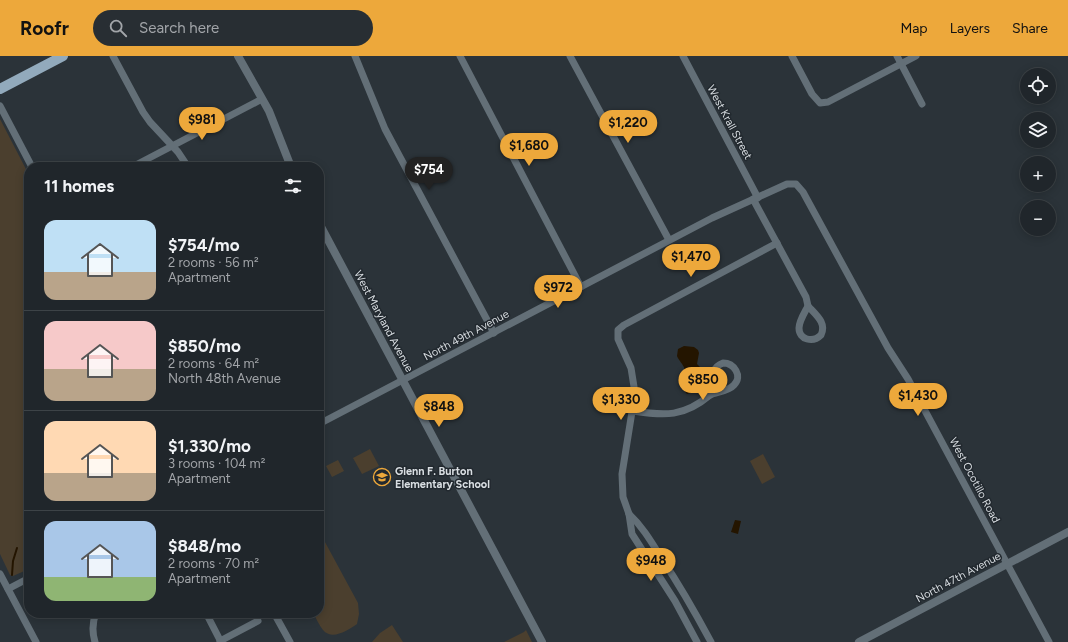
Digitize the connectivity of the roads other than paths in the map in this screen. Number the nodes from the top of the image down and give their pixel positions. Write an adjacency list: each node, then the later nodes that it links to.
1 (63, 56): 12 (main road)
2 (113, 56): 16 (street)
3 (238, 56): 13 (street)
4 (355, 56): 28 (street)
5 (460, 56): 26 (street)
6 (570, 56): 24 (street)
7 (683, 56): 22 (street, West Krall Street)
8 (792, 56): 11 (street)
9 (897, 56): 11 (street)
10 (916, 56): 11 (street)
11 (901, 64): 14 (street)
12 (0, 89)
13 (262, 99): 16 (street); 20 (street)
14 (922, 104)
15 (0, 106): 17 (street)
16 (172, 146): 18 (street); 19 (street)
17 (29, 162)
18 (142, 162)
19 (184, 162)
20 (290, 162)
21 (796, 184): 22 (street, North 49th Avenue); 35 (street, West Ocotillo Road)
22 (755, 199): 24 (street, North 49th Avenue); 25 (street, West Krall Street)
23 (324, 232): 29 (street, West Maryland Avenue)
24 (669, 240): 26 (street, North 49th Avenue)
25 (778, 244): 27 (street, West Krall Street); 31 (street)
26 (581, 287): 28 (street, North 49th Avenue)
27 (808, 306): 27 (street, West Krall Street)
28 (494, 332): 29 (street, North 49th Avenue)
29 (403, 380): 32 (street, North 49th Avenue); 47 (street, West Maryland Avenue)
30 (710, 395): 30 (street); 31 (street)
31 (633, 411): 33 (street)
32 (324, 419)
33 (629, 514): 48 (street); 49 (street)
34 (1068, 532): 35 (street, North 47th Avenue)
35 (1007, 564): 50 (street, North 47th Avenue); 51 (street, West Ocotillo Road)
36 (0, 574): 38 (street)
37 (24, 581): 38 (street)
38 (8, 589): 43 (street)
39 (94, 618): 44 (street)
40 (208, 618): 45 (street)
41 (277, 618): 46 (street)
42 (258, 621): 45 (street)
43 (36, 642)
44 (95, 642)
45 (220, 642)
46 (290, 642)
47 (542, 642)
48 (697, 642)
49 (711, 642)
50 (859, 642)
51 (1048, 642)

